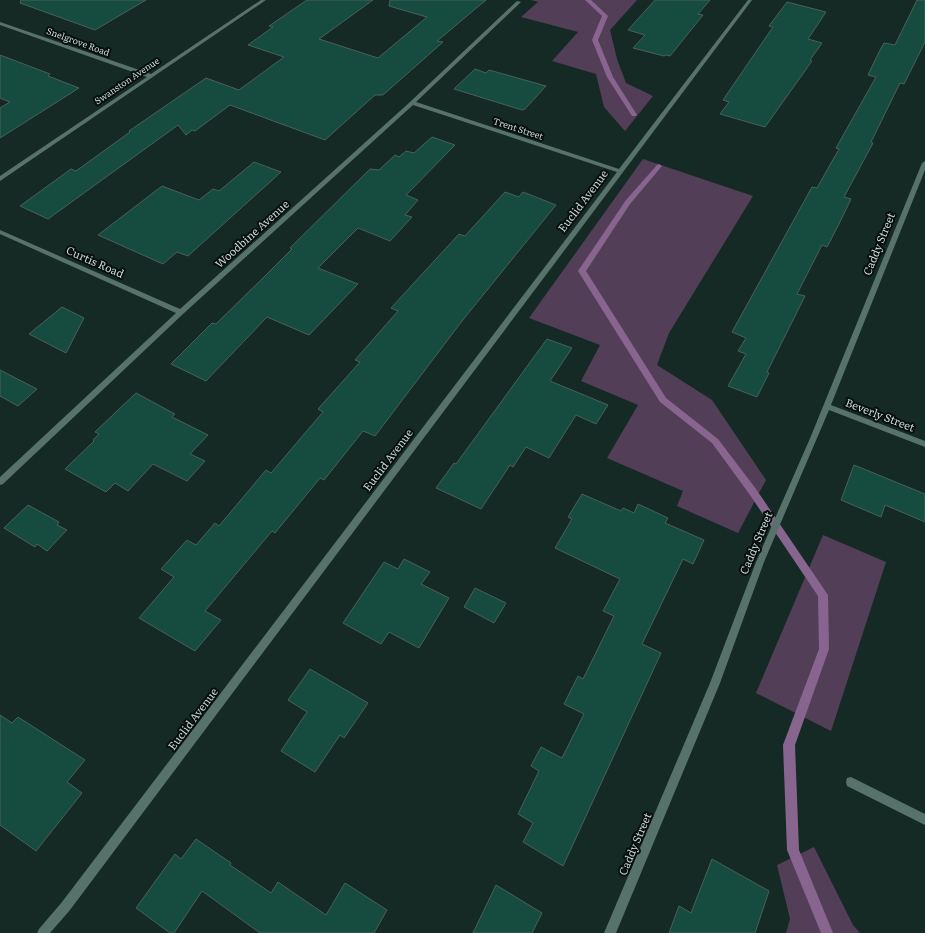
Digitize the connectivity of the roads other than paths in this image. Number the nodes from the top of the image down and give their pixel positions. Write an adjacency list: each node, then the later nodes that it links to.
1 (264, 0): 5 (street, Swanston Avenue)
2 (750, 0): 8 (street, Euclid Avenue)
3 (519, 2): 6 (street, Woodbine Avenue)
4 (0, 22): 5 (street, Snelgrove Road)
5 (150, 76): 9 (street, Swanston Avenue)
6 (412, 103): 8 (street, Trent Street); 11 (street, Woodbine Avenue)
7 (925, 163): 12 (street, Caddy Street)
8 (620, 171): 17 (street, Euclid Avenue)
9 (0, 179)
10 (0, 232): 11 (street, Curtis Road)
11 (181, 312): 14 (street, Woodbine Avenue)
12 (827, 406): 13 (street, Beverly Street); 18 (street, Caddy Street)
13 (925, 444)
14 (0, 482)
15 (851, 782): 16 (street)
16 (925, 820)
17 (43, 933)
18 (610, 933)

